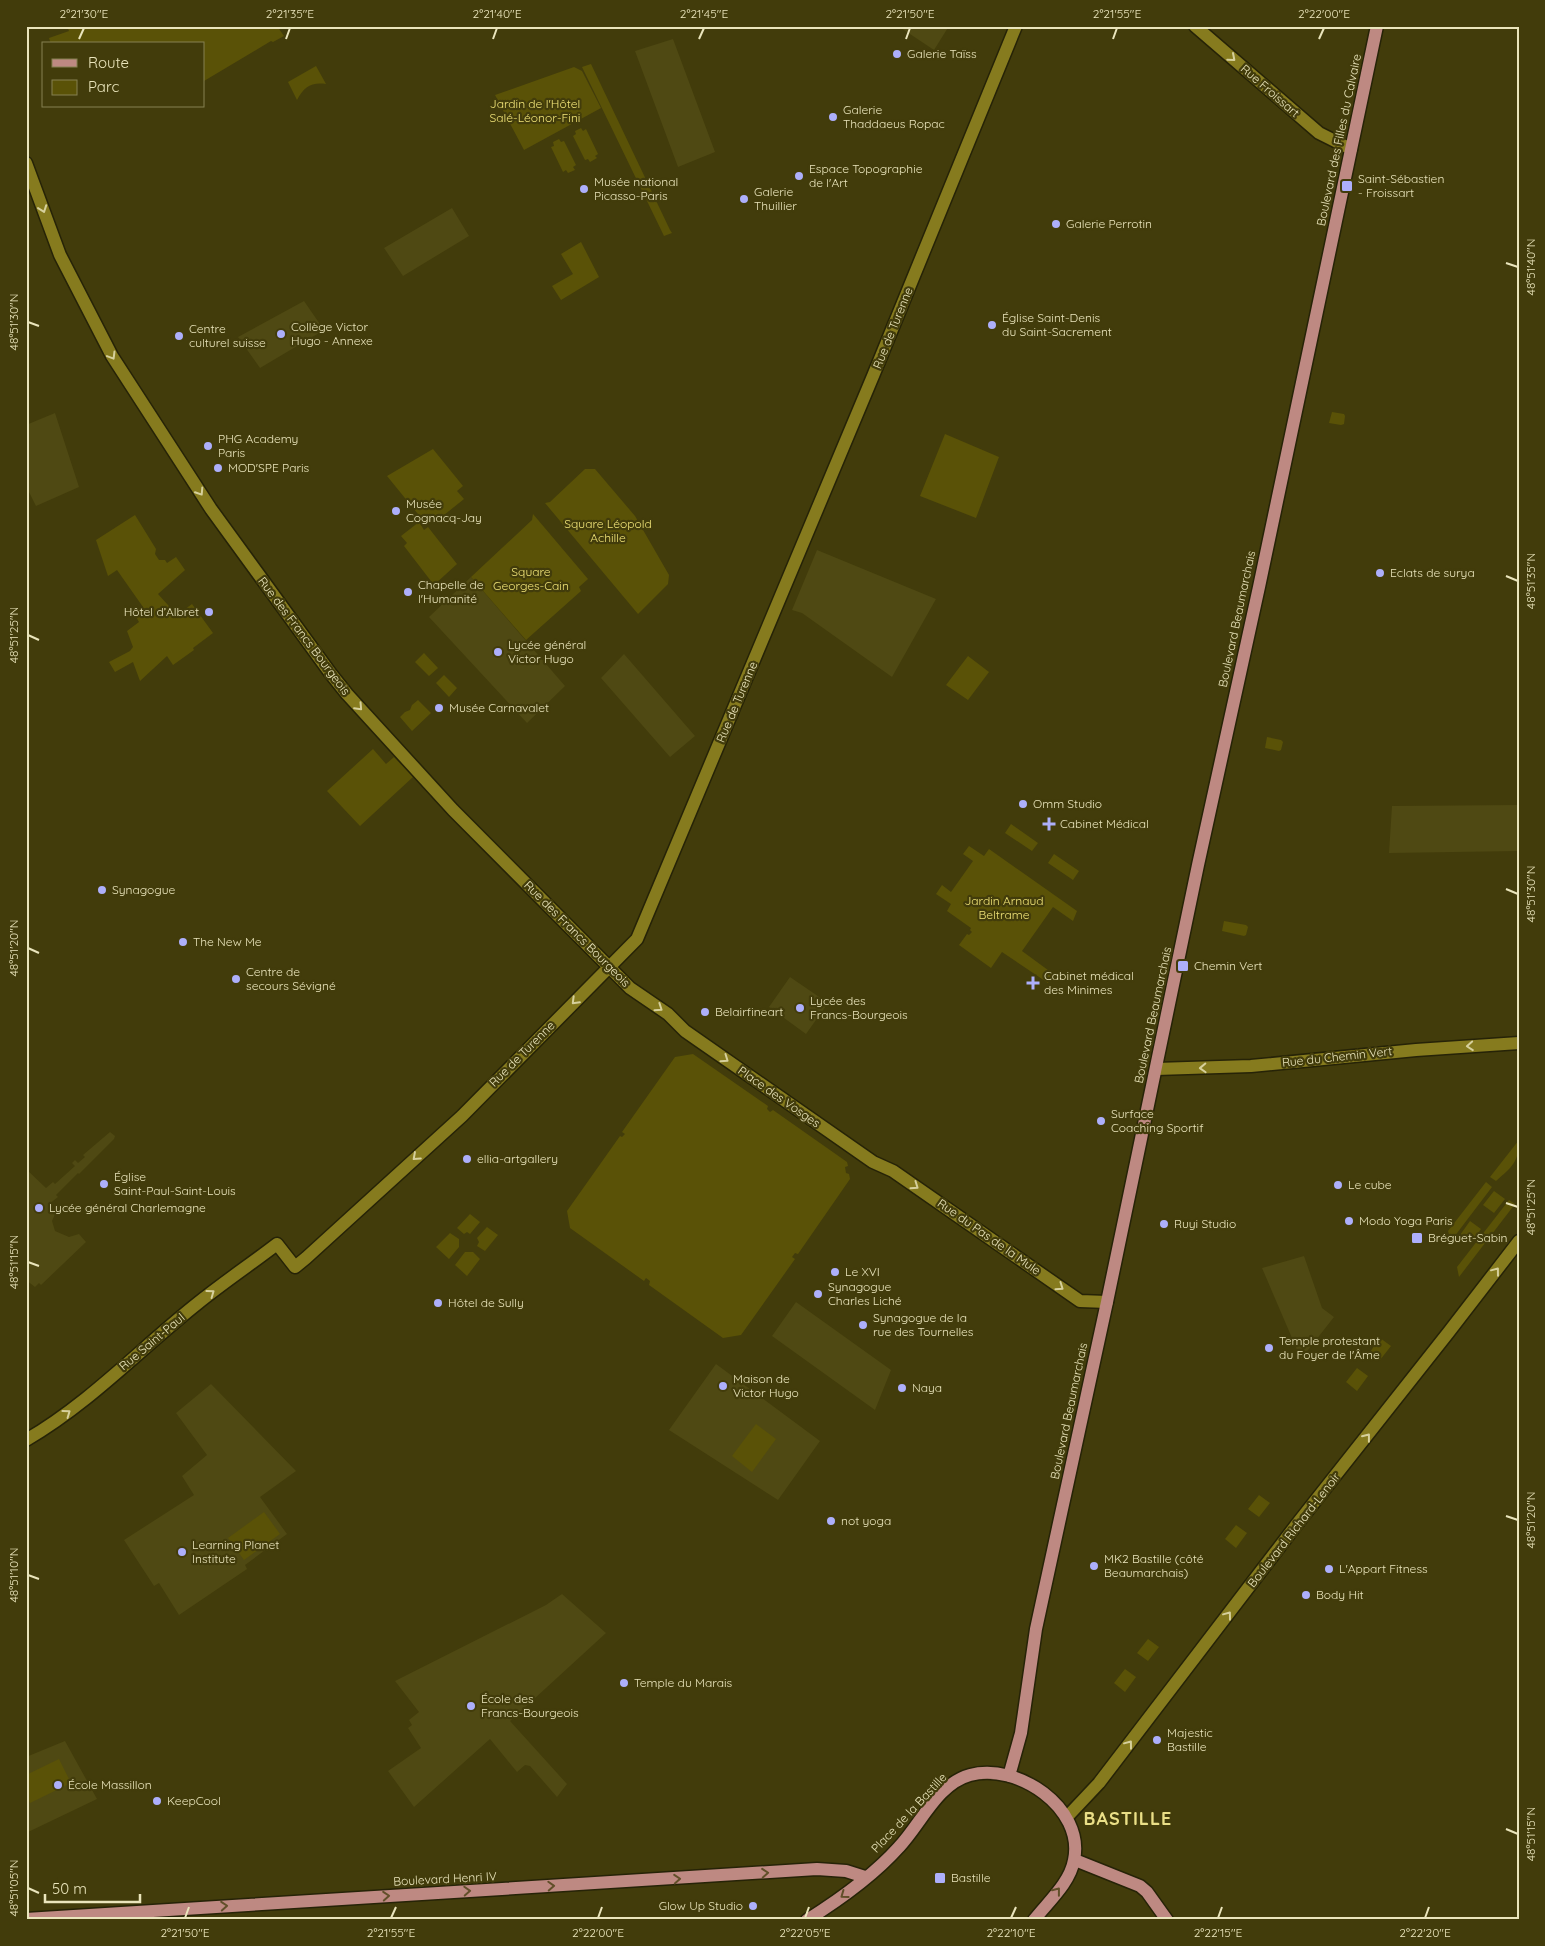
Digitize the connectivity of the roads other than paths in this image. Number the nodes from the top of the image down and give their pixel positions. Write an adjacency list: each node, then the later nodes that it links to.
1 (1016, 26): 7 (street, Rue de Turenne)
2 (1194, 26): 4 (street, Rue Froissart, one-way to 4)
3 (1377, 26): 4 (main road, Boulevard des Filles du Calvaire)
4 (1351, 149): 6 (main road, Boulevard des Filles du Calvaire)
5 (26, 163): 7 (street, Rue des Francs Bourgeois, one-way to 7)
6 (1328, 260): 10 (main road, Boulevard Beaumarchais)
7 (609, 967): 8 (street, Rue des Francs Bourgeois, one-way to 8); 13 (street, Rue de Turenne, one-way to 13)
8 (685, 1031): 11 (street, Place des Vosges, one-way to 11)
9 (1519, 1043): 10 (street, Rue du Chemin Vert, one-way to 10)
10 (1156, 1069): 14 (main road, Boulevard Beaumarchais)
11 (873, 1162): 14 (street, Rue du Pas de la Mule, one-way to 14)
12 (1519, 1241): 17 (street, Boulevard Richard-Lenoir, one-way to 12)
13 (277, 1244): 15 (street, Rue Saint-Paul, one-way to 13)
14 (1107, 1302): 16 (main road, Boulevard Beaumarchais)
15 (26, 1440)
16 (1009, 1776): 17 (main road, Place de la Bastille); 19 (main road, Place de la Bastille)
17 (1067, 1817): 18 (main road, Place de la Bastille)
18 (1074, 1860): 22 (main road, Place de la Bastille, one-way to 18); 23 (main road)
19 (865, 1877): 20 (main road, Boulevard Henri IV, one-way to 19); 21 (main road, Place de la Bastille, one-way to 21)
20 (26, 1919)
21 (807, 1920)
22 (1034, 1920)
23 (1167, 1920)

